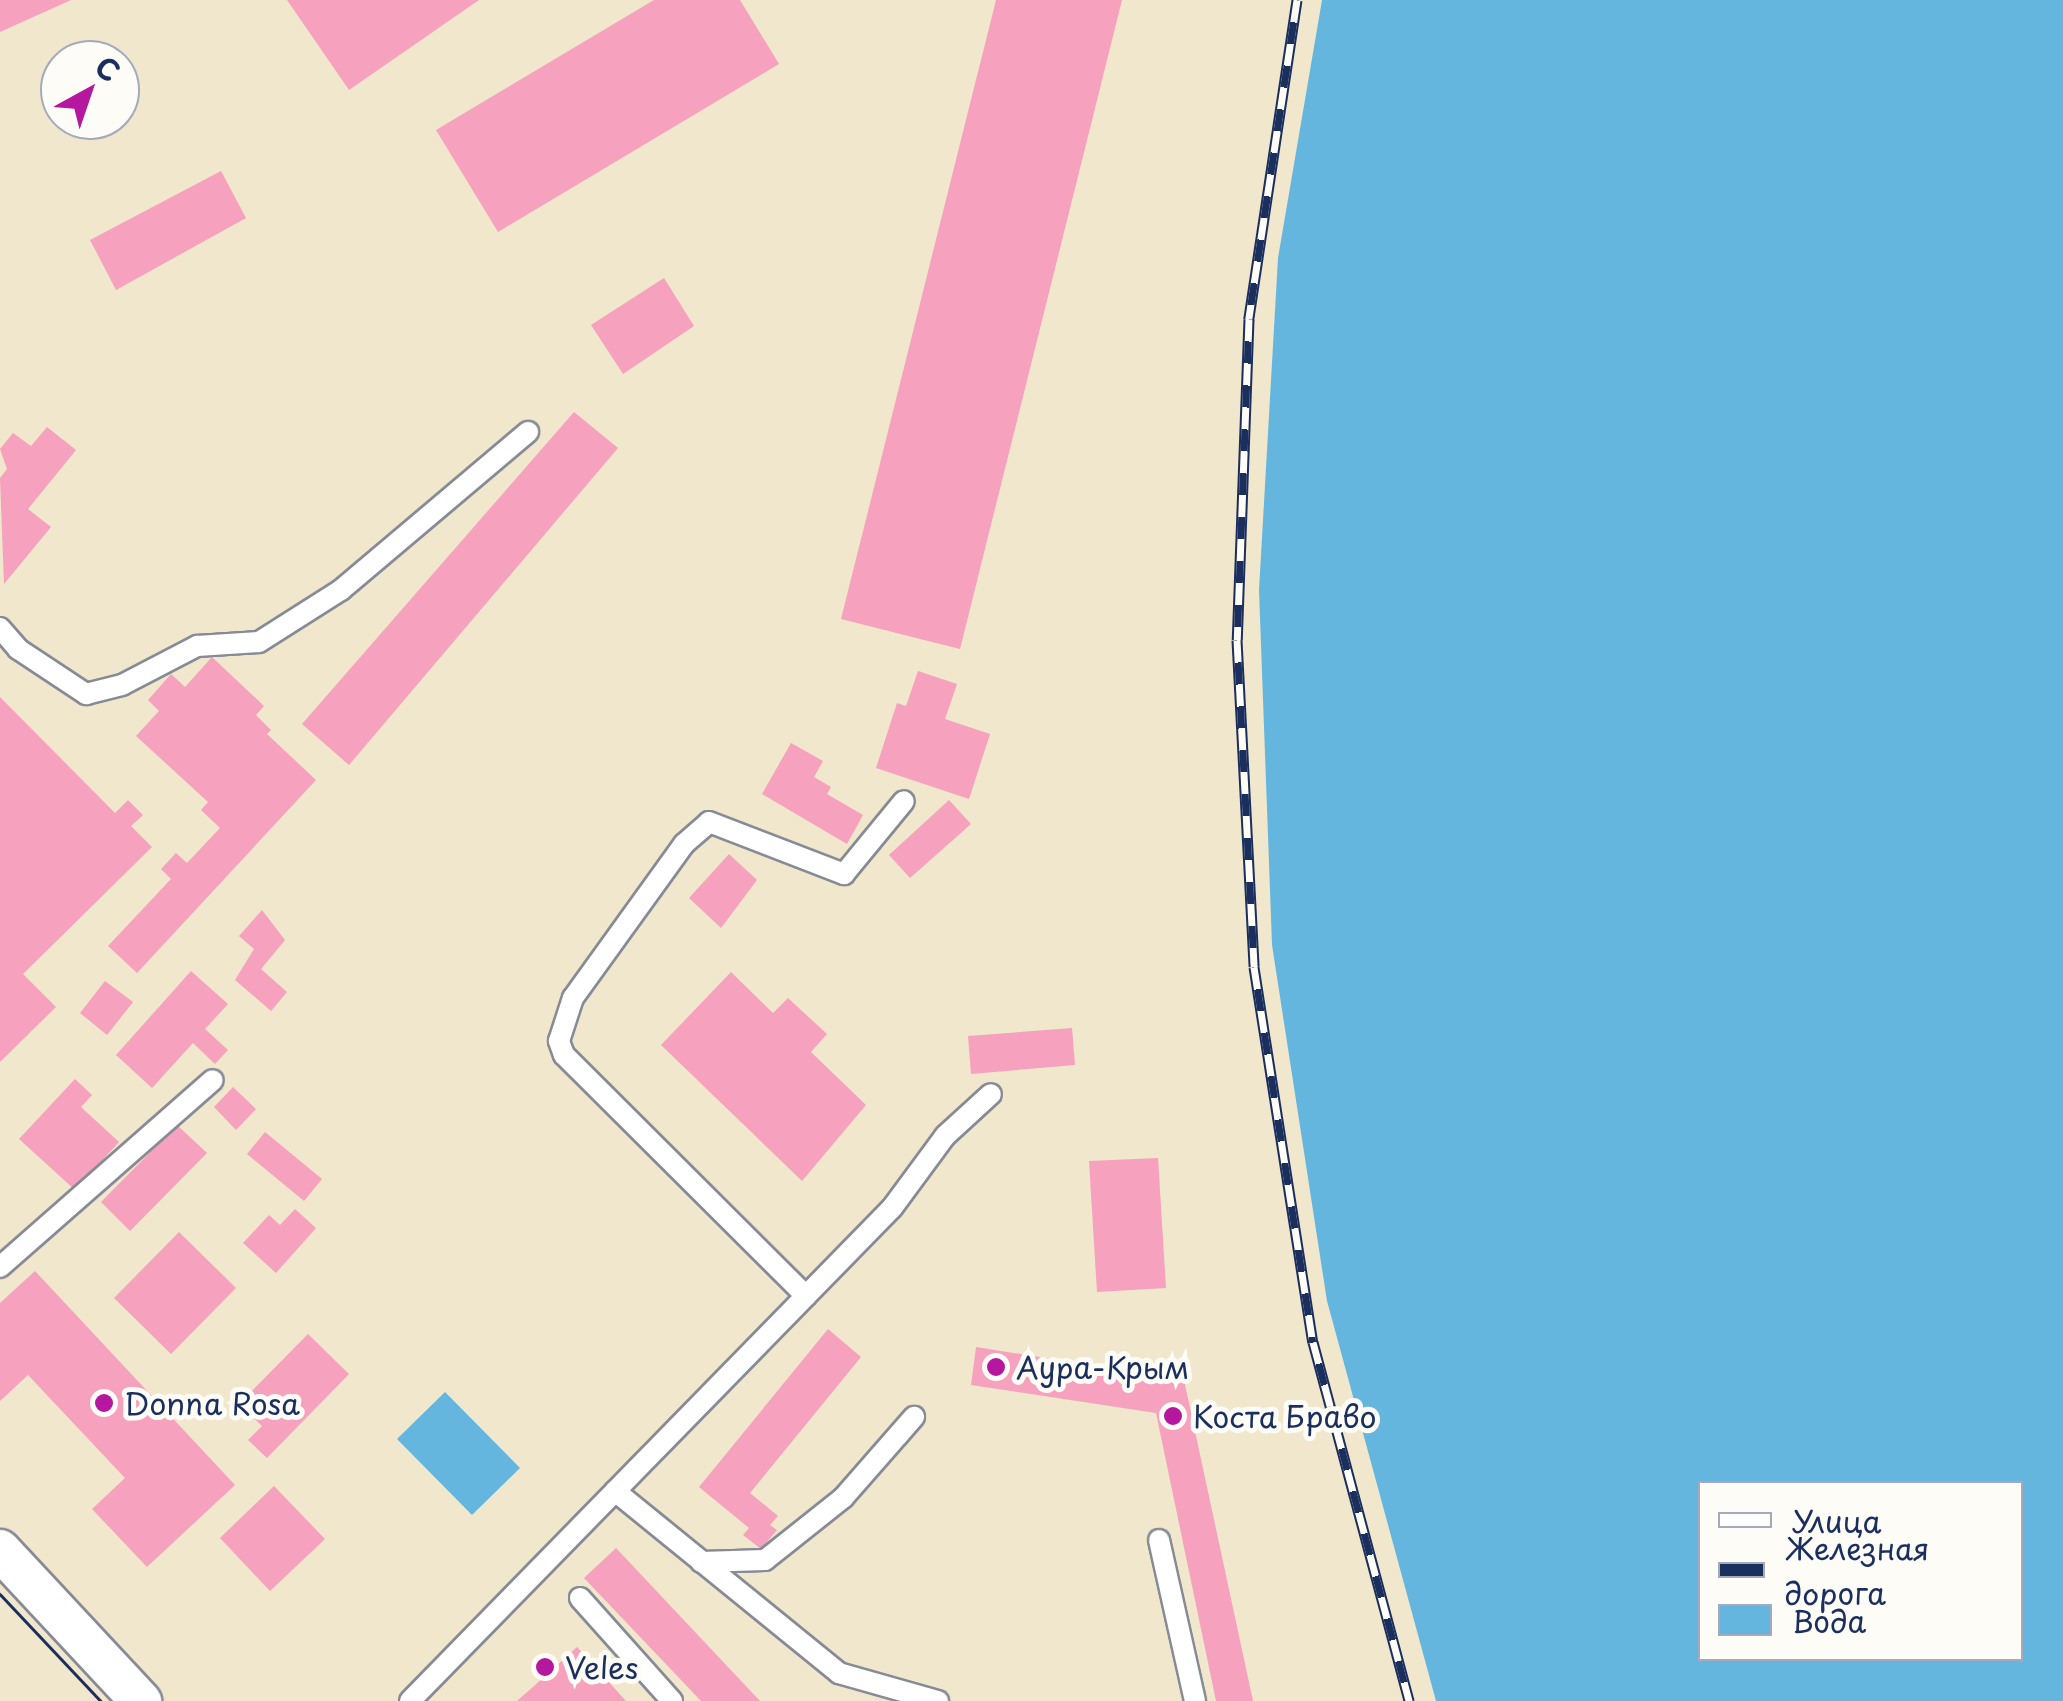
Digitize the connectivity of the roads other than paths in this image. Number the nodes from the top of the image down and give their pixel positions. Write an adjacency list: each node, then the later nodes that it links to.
1 (528, 432): 2 (lane)
2 (0, 628)
3 (904, 801): 7 (lane)
4 (213, 1080): 6 (lane)
5 (991, 1094): 7 (lane)
6 (0, 1267)
7 (806, 1296): 9 (lane)
8 (914, 1417): 12 (lane)
9 (615, 1491): 12 (lane); 15 (lane)
10 (1159, 1540): 18 (lane)
11 (0, 1550): 14 (street)
12 (701, 1562): 17 (lane)
13 (580, 1598): 16 (lane)
14 (140, 1701)
15 (410, 1701)
16 (672, 1701)
17 (938, 1701)
18 (1195, 1701)

